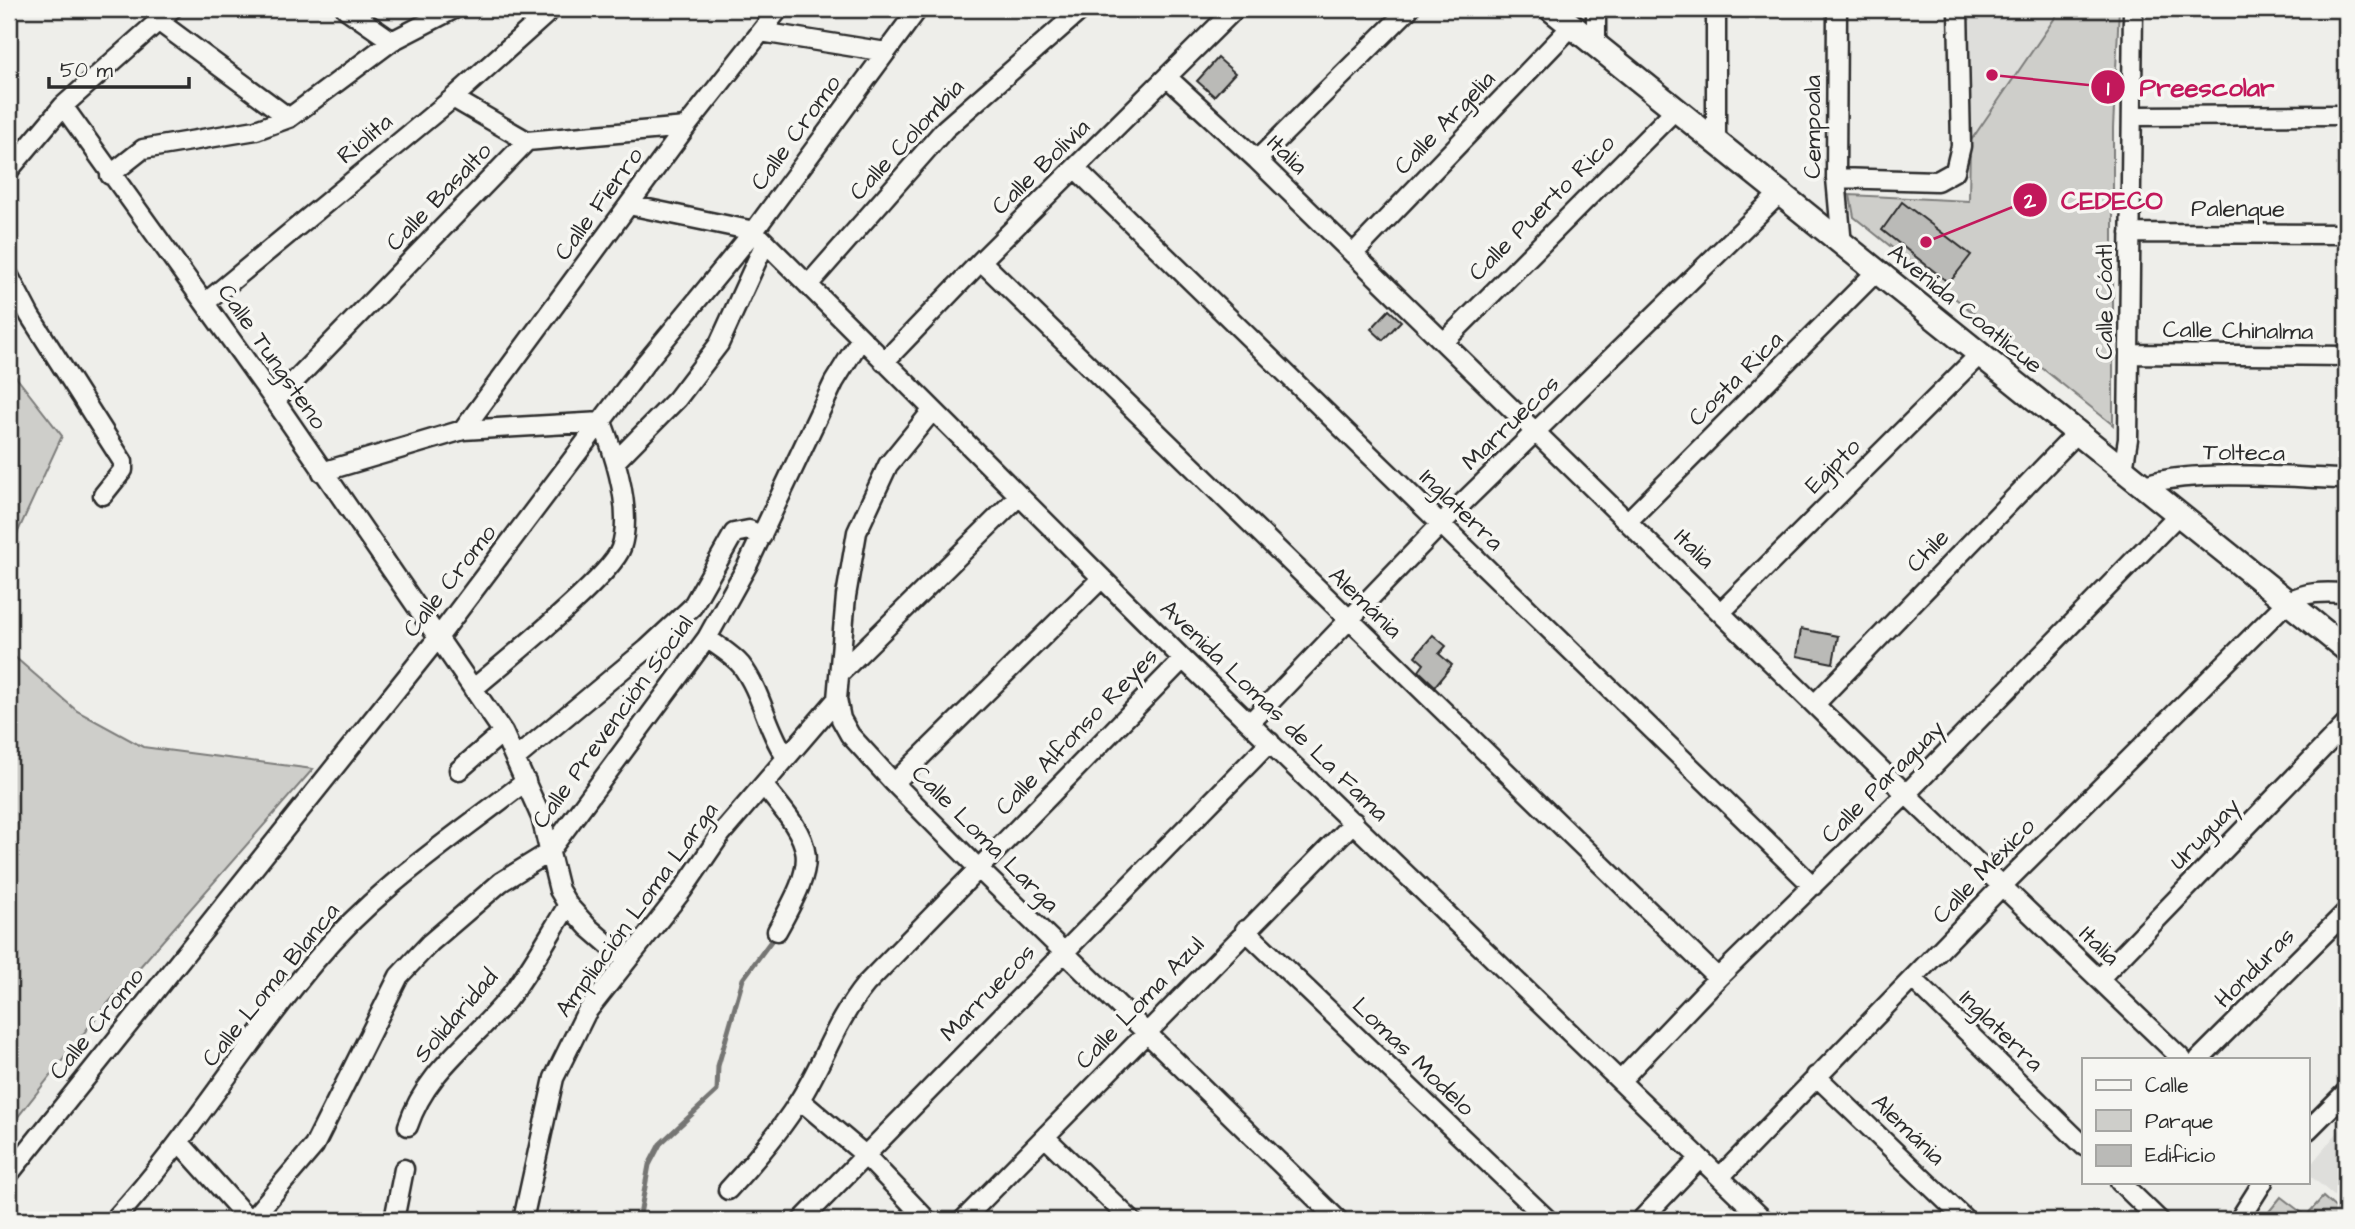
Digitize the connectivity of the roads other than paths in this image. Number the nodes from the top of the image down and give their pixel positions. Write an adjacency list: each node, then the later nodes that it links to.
1 (172, 9): 16 (street)
2 (346, 9): 19 (street)
3 (454, 9): 19 (street)
4 (552, 9): 23 (street, Riolita)
5 (779, 9): 18 (street, Calle Fierro)
6 (919, 9): 21 (street, Calle Cromo)
7 (1082, 9): 47 (street, Calle Colombia)
8 (1236, 9): 22 (street, Calle Bolivia)
9 (1409, 9): 32 (street)
10 (1551, 9): 17 (street, Avenida Coatlicue)
11 (1596, 9): 20 (street)
12 (1716, 9): 31 (street)
13 (1837, 9): 36 (street, Cempoala)
14 (1958, 9): 36 (street)
15 (2133, 9): 26 (street, Calle Cóatl)
16 (158, 21): 24 (street); 28 (street)
17 (1572, 26): 20 (street, Avenida Coatlicue); 43 (street, Calle Argelia)
18 (761, 32): 21 (street); 29 (street, Calle Fierro)
19 (392, 41): 28 (street)
20 (1595, 45): 25 (street, Avenida Coatlicue)
21 (886, 52): 41 (street, Calle Cromo)
22 (1168, 78): 32 (street, Italia); 33 (street, Calle Bolivia)
23 (453, 98): 30 (street); 48 (street, Riolita)
24 (63, 106): 34 (street); 35 (street, Calle Tungsteno)
25 (1675, 110): 31 (street, Avenida Coatlicue); 50 (street, Calle Puerto Rico)
26 (2132, 116): 27 (street); 39 (street, Calle Cóatl)
27 (2346, 116)
28 (289, 118): 35 (street)
29 (686, 127): 30 (street, Calle Basalto); 38 (street, Calle Fierro)
30 (527, 141): 55 (street, Calle Basalto)
31 (1716, 143): 37 (street, Avenida Coatlicue)
32 (1257, 160): 43 (street, Italia)
33 (1075, 168): 44 (street, Calle Bolivia); 70 (street, Inglaterra)
34 (9, 170)
35 (110, 175): 48 (street, Calle Tungsteno)
36 (1836, 178): 42 (street, Cempoala)
37 (1780, 193): 42 (street, Avenida Coatlicue); 60 (street, Marruecos)
38 (629, 205): 41 (street); 58 (street, Calle Fierro)
39 (2130, 233): 40 (street, Palenque); 51 (street, Calle Cóatl)
40 (2346, 234)
41 (759, 237): 47 (street, Avenida Lomas de La Fama); 57 (street, Calle Cromo); 61 (street)
42 (1842, 245): 45 (street, Avenida Coatlicue)
43 (1353, 254): 50 (street, Italia)
44 (981, 261): 54 (street, Calle Bolivia); 76 (street, Alemánia)
45 (1877, 271): 52 (street, Avenida Coatlicue); 69 (street, Costa Rica)
46 (9, 276): 66 (street)
47 (808, 285): 49 (street, Avenida Lomas de La Fama)
48 (205, 303): 55 (street, Calle Tungsteno)
49 (860, 340): 54 (street, Avenida Lomas de La Fama); 71 (street, Calle Prevención Social)
50 (1444, 342): 60 (street, Italia)
51 (2129, 354): 53 (street, Calle Chinalma); 62 (street, Calle Cóatl)
52 (1979, 355): 59 (street, Avenida Coatlicue); 75 (street, Egipto)
53 (2346, 356)
54 (884, 362): 56 (street, Avenida Lomas de La Fama)
55 (275, 401): 63 (street, Calle Tungsteno)
56 (932, 411): 67 (street, Avenida Lomas de La Fama); 81 (street, Calle Loma Larga)
57 (602, 422): 58 (street); 61 (street); 78 (street, Calle Cromo)
58 (463, 430): 63 (street)
59 (2077, 433): 62 (street, Avenida Coatlicue); 84 (street, Chile)
60 (1536, 434): 69 (street, Italia); 70 (street, Marruecos)
61 (617, 460): 82 (street)
62 (2123, 470): 65 (street, Avenida Coatlicue)
63 (323, 472): 78 (street, Calle Tungsteno)
64 (2346, 479): 65 (street, Tolteca)
65 (2143, 486): 68 (street, Avenida Coatlicue)
66 (103, 495)
67 (1018, 497): 72 (street, Avenida Lomas de La Fama); 81 (street)
68 (2178, 515): 74 (street, Avenida Coatlicue); 95 (street, Calle Paraguay)
69 (1629, 520): 75 (street, Italia)
70 (1441, 524): 76 (street, Marruecos); 99 (street, Inglaterra)
71 (762, 536): 77 (street, Calle Prevención Social); 90 (street)
72 (1102, 578): 80 (street, Avenida Lomas de La Fama); 93 (street)
73 (2346, 593): 74 (street)
74 (2287, 603): 79 (street, Avenida Coatlicue); 100 (street, Calle México)
75 (1722, 611): 84 (street, Italia)
76 (1347, 619): 85 (street, Marruecos); 107 (street, Alemánia)
77 (706, 638): 89 (street); 97 (street, Calle Prevención Social)
78 (437, 639): 82 (street, Calle Tungsteno); 125 (street, Calle Cromo)
79 (2346, 649)
80 (1183, 659): 85 (street, Avenida Lomas de La Fama); 98 (street, Calle Alfonso Reyes)
81 (841, 672): 83 (street, Calle Loma Larga)
82 (473, 690): 87 (street, Calle Tungsteno)
83 (837, 699): 89 (street, Ampliación Loma Larga); 93 (street, Calle Loma Larga)
84 (1815, 704): 95 (street, Italia)
85 (1250, 723): 88 (street, Avenida Lomas de La Fama)
86 (2346, 724): 109 (street, Uruguay)
87 (503, 732): 90 (street, Calle Tungsteno); 91 (street)
88 (1270, 742): 96 (street, Avenida Lomas de La Fama); 105 (street, Marruecos)
89 (786, 757): 94 (street, Ampliación Loma Larga)
90 (516, 758): 92 (street, Calle Tungsteno)
91 (459, 770)
92 (526, 781): 97 (street, Calle Tungsteno); 120 (street, Calle Loma Blanca)
93 (894, 783): 98 (street, Calle Loma Larga)
94 (763, 785): 104 (street); 106 (street, Ampliación Loma Larga)
95 (1906, 794): 99 (street, Calle Paraguay); 100 (street, Italia)
96 (1354, 822): 103 (street, Calle Loma Azul); 114 (street, Avenida Lomas de La Fama)
97 (548, 853): 101 (street, Calle Tungsteno); 131 (street, Calle Prevención Social)
98 (979, 869): 105 (street, Calle Loma Larga); 116 (street, Calle Alfonso Reyes)
99 (1813, 886): 107 (street, Calle Paraguay)
100 (2002, 886): 108 (street, Calle México); 109 (street, Italia)
101 (568, 905): 106 (street); 117 (street, Solidaridad)
102 (2346, 912): 112 (street, Honduras)
103 (1245, 930): 110 (street, Calle Loma Azul); 139 (street, Lomas Modelo)
104 (777, 931)
105 (1062, 952): 110 (street, Calle Loma Larga); 122 (street, Marruecos)
106 (625, 960): 133 (street, Ampliación Loma Larga)
107 (1718, 978): 114 (street, Calle Paraguay)
108 (1913, 979): 113 (street, Calle México); 121 (street, Inglaterra)
109 (2099, 979): 111 (street, Italia)
110 (1145, 1031): 119 (street, Calle Loma Azul); 138 (street, Calle Loma Larga)
111 (2181, 1058)
112 (2200, 1058)
113 (1816, 1076): 126 (street, Calle México); 142 (street, Alemánia)
114 (1620, 1081): 123 (street, Avenida Lomas de La Fama)
115 (2346, 1092): 118 (street)
116 (800, 1100): 122 (street); 129 (street, Calle Alfonso Reyes)
117 (408, 1126)
118 (2310, 1128)
119 (1045, 1137): 136 (street, Calle Loma Azul); 137 (street)
120 (180, 1143): 130 (street, Calle Loma Blanca); 131 (street)
121 (2082, 1144)
122 (865, 1155): 134 (street, Marruecos); 135 (street)
123 (1700, 1158): 126 (street, Avenida Lomas de La Fama); 140 (street)
124 (404, 1168): 132 (street)
125 (9, 1174)
126 (1720, 1177): 141 (street, Avenida Lomas de La Fama)
127 (2122, 1184): 143 (street)
128 (2262, 1184): 144 (street)
129 (728, 1190)
130 (114, 1220)
131 (250, 1220)
132 (394, 1220)
133 (523, 1220)
134 (802, 1220)
135 (926, 1220)
136 (963, 1220)
137 (1131, 1220)
138 (1338, 1220)
139 (1548, 1220)
140 (1641, 1220)
141 (1764, 1220)
142 (1966, 1220)
143 (2159, 1220)
144 (2239, 1220)

